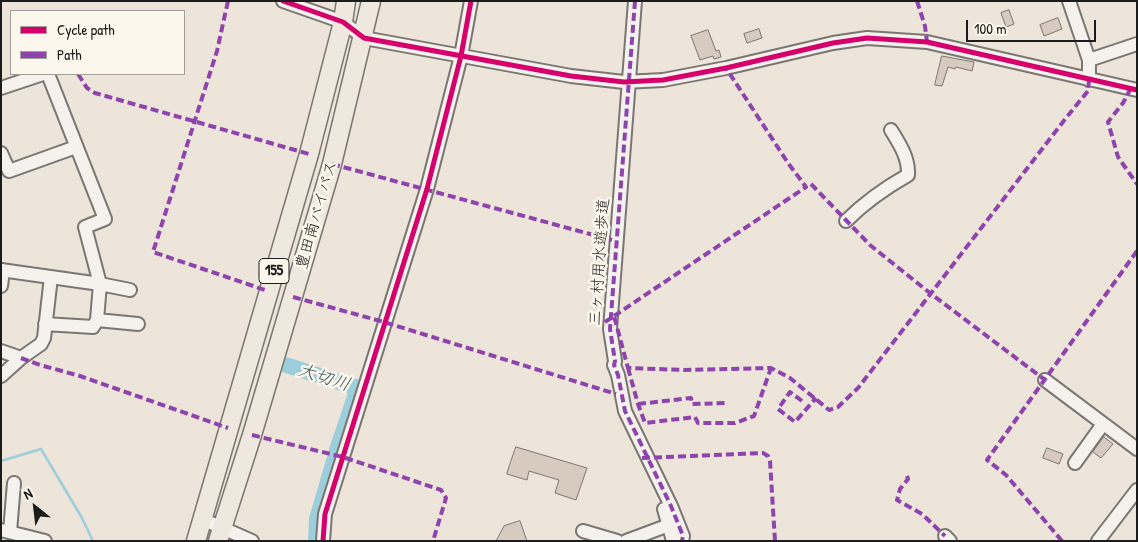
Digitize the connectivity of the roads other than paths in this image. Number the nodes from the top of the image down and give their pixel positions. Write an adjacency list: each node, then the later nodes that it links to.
1 (283, 1): 9 (street)
2 (346, 1): 9 (highway, 豊田南バイパス / 155)
3 (362, 1): 9 (highway)
4 (371, 1): 9 (highway, 豊田南バイパス / 155)
5 (471, 1): 11 (street)
6 (630, 1): 16 (street)
7 (635, 1): 16 (street, 三ヶ村用水遊歩道)
8 (1070, 1): 12 (street)
9 (353, 30): 11 (street); 40 (highway, 豊田南バイパス / 155); 44 (highway, 豊田南バイパス / 155)
10 (1137, 44): 12 (street)
11 (461, 56): 16 (street); 49 (street)
12 (1089, 60): 15 (street)
13 (40, 75): 17 (street)
14 (48, 75): 20 (street)
15 (1089, 80): 16 (street); 18 (street)
16 (627, 82): 41 (street); 53 (street, 三ヶ村用水遊歩道)
17 (1, 88)
18 (1137, 90)
19 (891, 130): 22 (street)
20 (76, 147): 21 (street); 25 (street)
21 (1, 153)
22 (846, 221)
23 (2, 270): 24 (street); 26 (street)
24 (51, 277): 25 (street); 29 (street)
25 (100, 284): 27 (street); 28 (street)
26 (1, 286)
27 (130, 290)
28 (97, 320): 29 (street); 30 (street)
29 (45, 324): 32 (street)
30 (138, 324)
31 (1, 351): 32 (street)
32 (21, 358): 33 (street)
33 (1, 376)
34 (1045, 380): 35 (street)
35 (1103, 424): 36 (street); 37 (street)
36 (1137, 449)
37 (1076, 463)
38 (14, 484): 42 (street)
39 (1137, 490): 54 (street)
40 (202, 519): 44 (street); 46 (highway, 豊田南バイパス / 155)
41 (669, 525): 51 (street); 52 (street)
42 (6, 531): 45 (street)
43 (582, 531): 50 (street)
44 (220, 534): 47 (highway, 155); 48 (street)
45 (45, 541)
46 (196, 541)
47 (208, 541)
48 (252, 541)
49 (323, 541)
50 (617, 541)
51 (626, 541)
52 (673, 541)
53 (682, 541)
54 (1098, 541)

